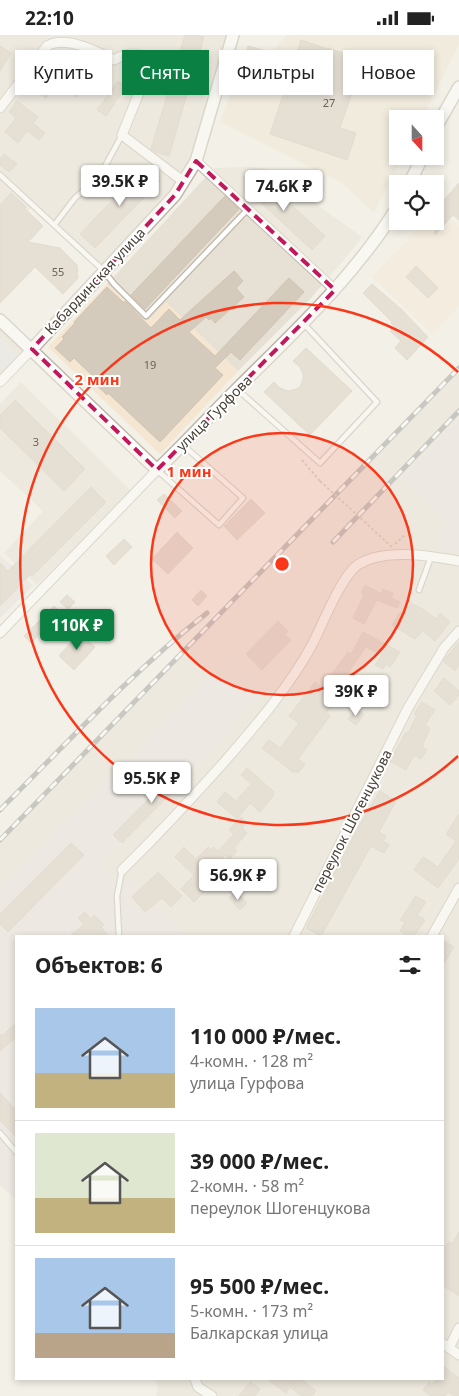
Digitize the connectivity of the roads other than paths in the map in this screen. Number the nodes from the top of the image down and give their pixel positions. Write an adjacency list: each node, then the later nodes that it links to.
1 (233, 35): 6 (street, Кабардинская улица)
2 (459, 87): 4 (street)
3 (0, 109): 5 (street)
4 (444, 113)
5 (122, 135): 8 (street); 11 (lane)
6 (196, 161): 8 (street, Кабардинская улица); 9 (street)
7 (0, 175): 11 (lane)
8 (184, 182): 12 (street, Кабардинская улица)
9 (248, 210): 12 (lane); 13 (street)
10 (389, 221): 13 (street, улица Гурфова)
11 (55, 224): 12 (lane)
12 (104, 271): 16 (street, Кабардинская улица)
13 (335, 289): 15 (street, улица Гурфова)
14 (0, 320): 16 (street)
15 (304, 324): 18 (street, улица Гурфова); 18 (lane)
16 (32, 349): 17 (street, Кабардинская улица); 20 (street)
17 (0, 382)
18 (237, 389): 19 (street, улица Гурфова)
19 (182, 445): 20 (street, улица Гурфова); 20 (lane)
20 (156, 470): 25 (street, улица Гурфова)
21 (432, 556): 22 (street); 23 (lane); 26 (street)
22 (459, 561)
23 (419, 590)
24 (459, 631): 29 (street, переулок Шогенцукова)
25 (0, 633)
26 (122, 870): 28 (lane)
27 (459, 888): 30 (street)
28 (119, 935)
29 (294, 935)
30 (433, 935)
31 (0, 1133): 32 (lane)
32 (15, 1151)
33 (459, 1328): 34 (street)
34 (446, 1345): 35 (street)
35 (459, 1355)
36 (195, 1380): 37 (street)
37 (212, 1396)

